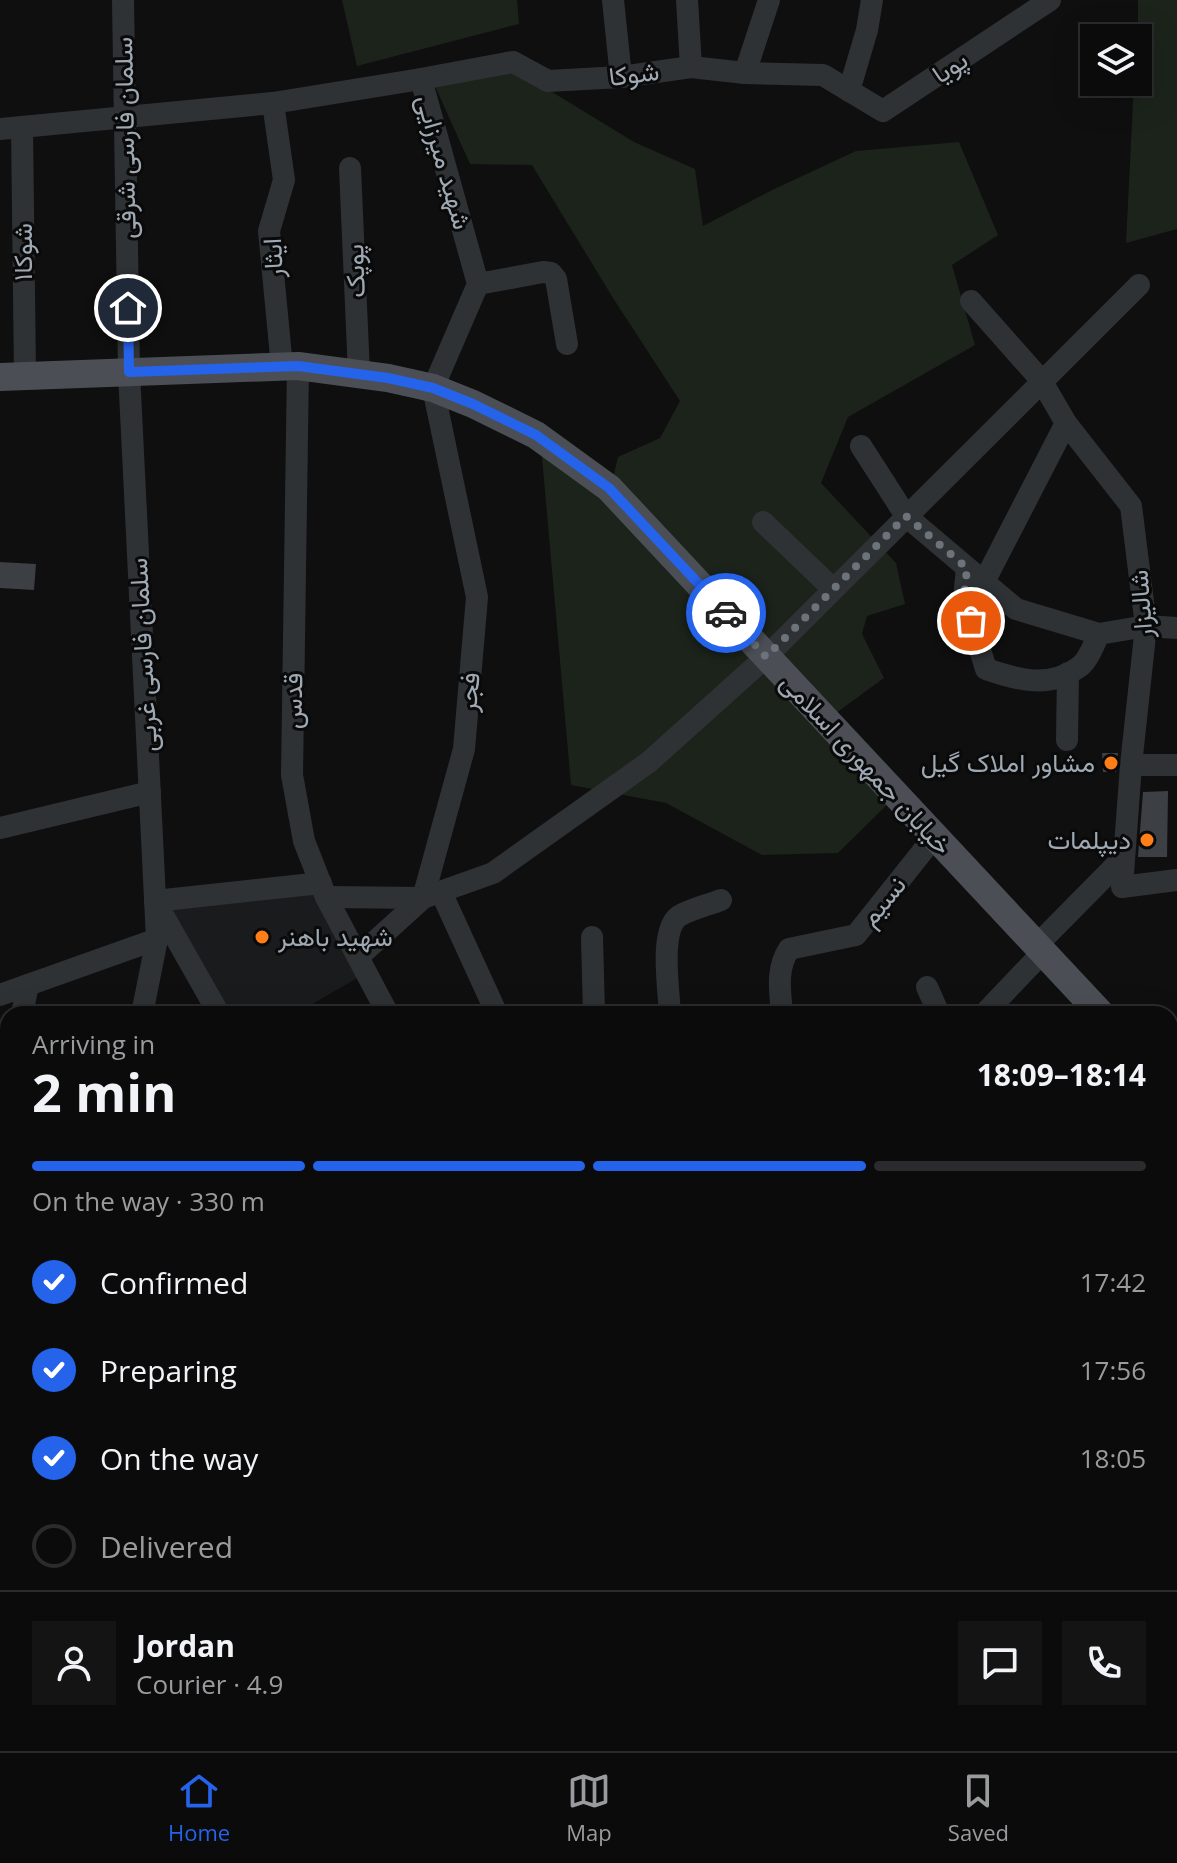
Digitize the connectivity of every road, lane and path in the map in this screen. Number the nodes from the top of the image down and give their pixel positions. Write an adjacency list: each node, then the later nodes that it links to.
1 (123, 0): 13 (street, سلمان فارسی شرقی)
2 (613, 0): 9 (street)
3 (687, 0): 7 (street)
4 (769, 0): 8 (street)
5 (872, 0): 11 (street)
6 (1050, 0): 11 (street, پویا)
7 (691, 67): 8 (street, شوکا); 9 (street, شوکا)
8 (745, 73): 11 (street, شوکا)
9 (621, 77): 10 (street, شوکا)
10 (421, 79): 12 (street, شهید میرزایی); 16 (street, شهید میرزایی)
11 (849, 91)
12 (273, 103): 13 (street, شهید میرزایی); 20 (street, ایثار)
13 (125, 118): 14 (street); 21 (street, سلمان فارسی شرقی)
14 (11, 128): 23 (street, شوکا۱)
15 (350, 168): 22 (street, پوپک)
16 (478, 284): 19 (street); 25 (street)
17 (1139, 285): 24 (street)
18 (971, 301): 24 (street, شالیزار)
19 (567, 344)
20 (290, 367): 21 (main road, خیابان جمهوری اسلامی); 22 (main road, خیابان جمهوری اسلامی); 45 (street, قدس)
21 (129, 372): 23 (main road, خیابان جمهوری اسلامی); 40 (street, سلمان فارسی غربی)
22 (359, 374): 25 (main road, خیابان جمهوری اسلامی)
23 (12, 377)
24 (1041, 380): 26 (street, شالیزار); 28 (street)
25 (433, 388): 35 (main road, خیابان جمهوری اسلامی); 46 (street, فجر)
26 (1066, 423): 30 (street); 32 (street, شالیزار)
27 (861, 446): 28 (street)
28 (906, 516): 30 (street); 31 (street)
29 (763, 522): 31 (street)
30 (976, 575): 34 (street); 36 (street)
31 (833, 589): 35 (street)
32 (1146, 626): 33 (street); 34 (street); 38 (street, شالیزار)
33 (1177, 628)
34 (1099, 634): 36 (street)
35 (766, 657): 42 (main road, خیابان جمهوری اسلامی); 46 (street)
36 (1068, 673): 37 (street)
37 (1067, 740)
38 (1131, 765): 39 (street); 43 (street, شالیزار)
39 (1177, 765)
40 (150, 792): 41 (street); 48 (street, سلمان فارسی غربی)
41 (0, 828)
42 (934, 837): 51 (main road, خیابان جمهوری اسلامی); 63 (street, نسیم)
43 (1124, 857): 44 (street, شالیزار); 51 (street)
44 (1177, 880)
45 (324, 890): 46 (street); 48 (street); 52 (street, قدس)
46 (432, 895): 52 (street); 60 (street)
47 (721, 900): 62 (street)
48 (155, 901): 50 (street, سلمان فارسی غربی); 58 (street)
49 (592, 937): 61 (street)
50 (157, 939): 53 (street); 57 (street, سلمان فارسی غربی)
51 (1040, 948): 65 (street); 66 (main road, خیابان جمهوری اسلامی)
52 (358, 957): 59 (street, قدس)
53 (28, 985): 55 (street); 56 (street)
54 (927, 987): 64 (street)
55 (0, 995)
56 (24, 1006)
57 (144, 1006)
58 (214, 1006)
59 (384, 1006)
60 (493, 1006)
61 (594, 1006)
62 (670, 1006)
63 (781, 1006)
64 (935, 1006)
65 (991, 1006)
66 (1093, 1006)

